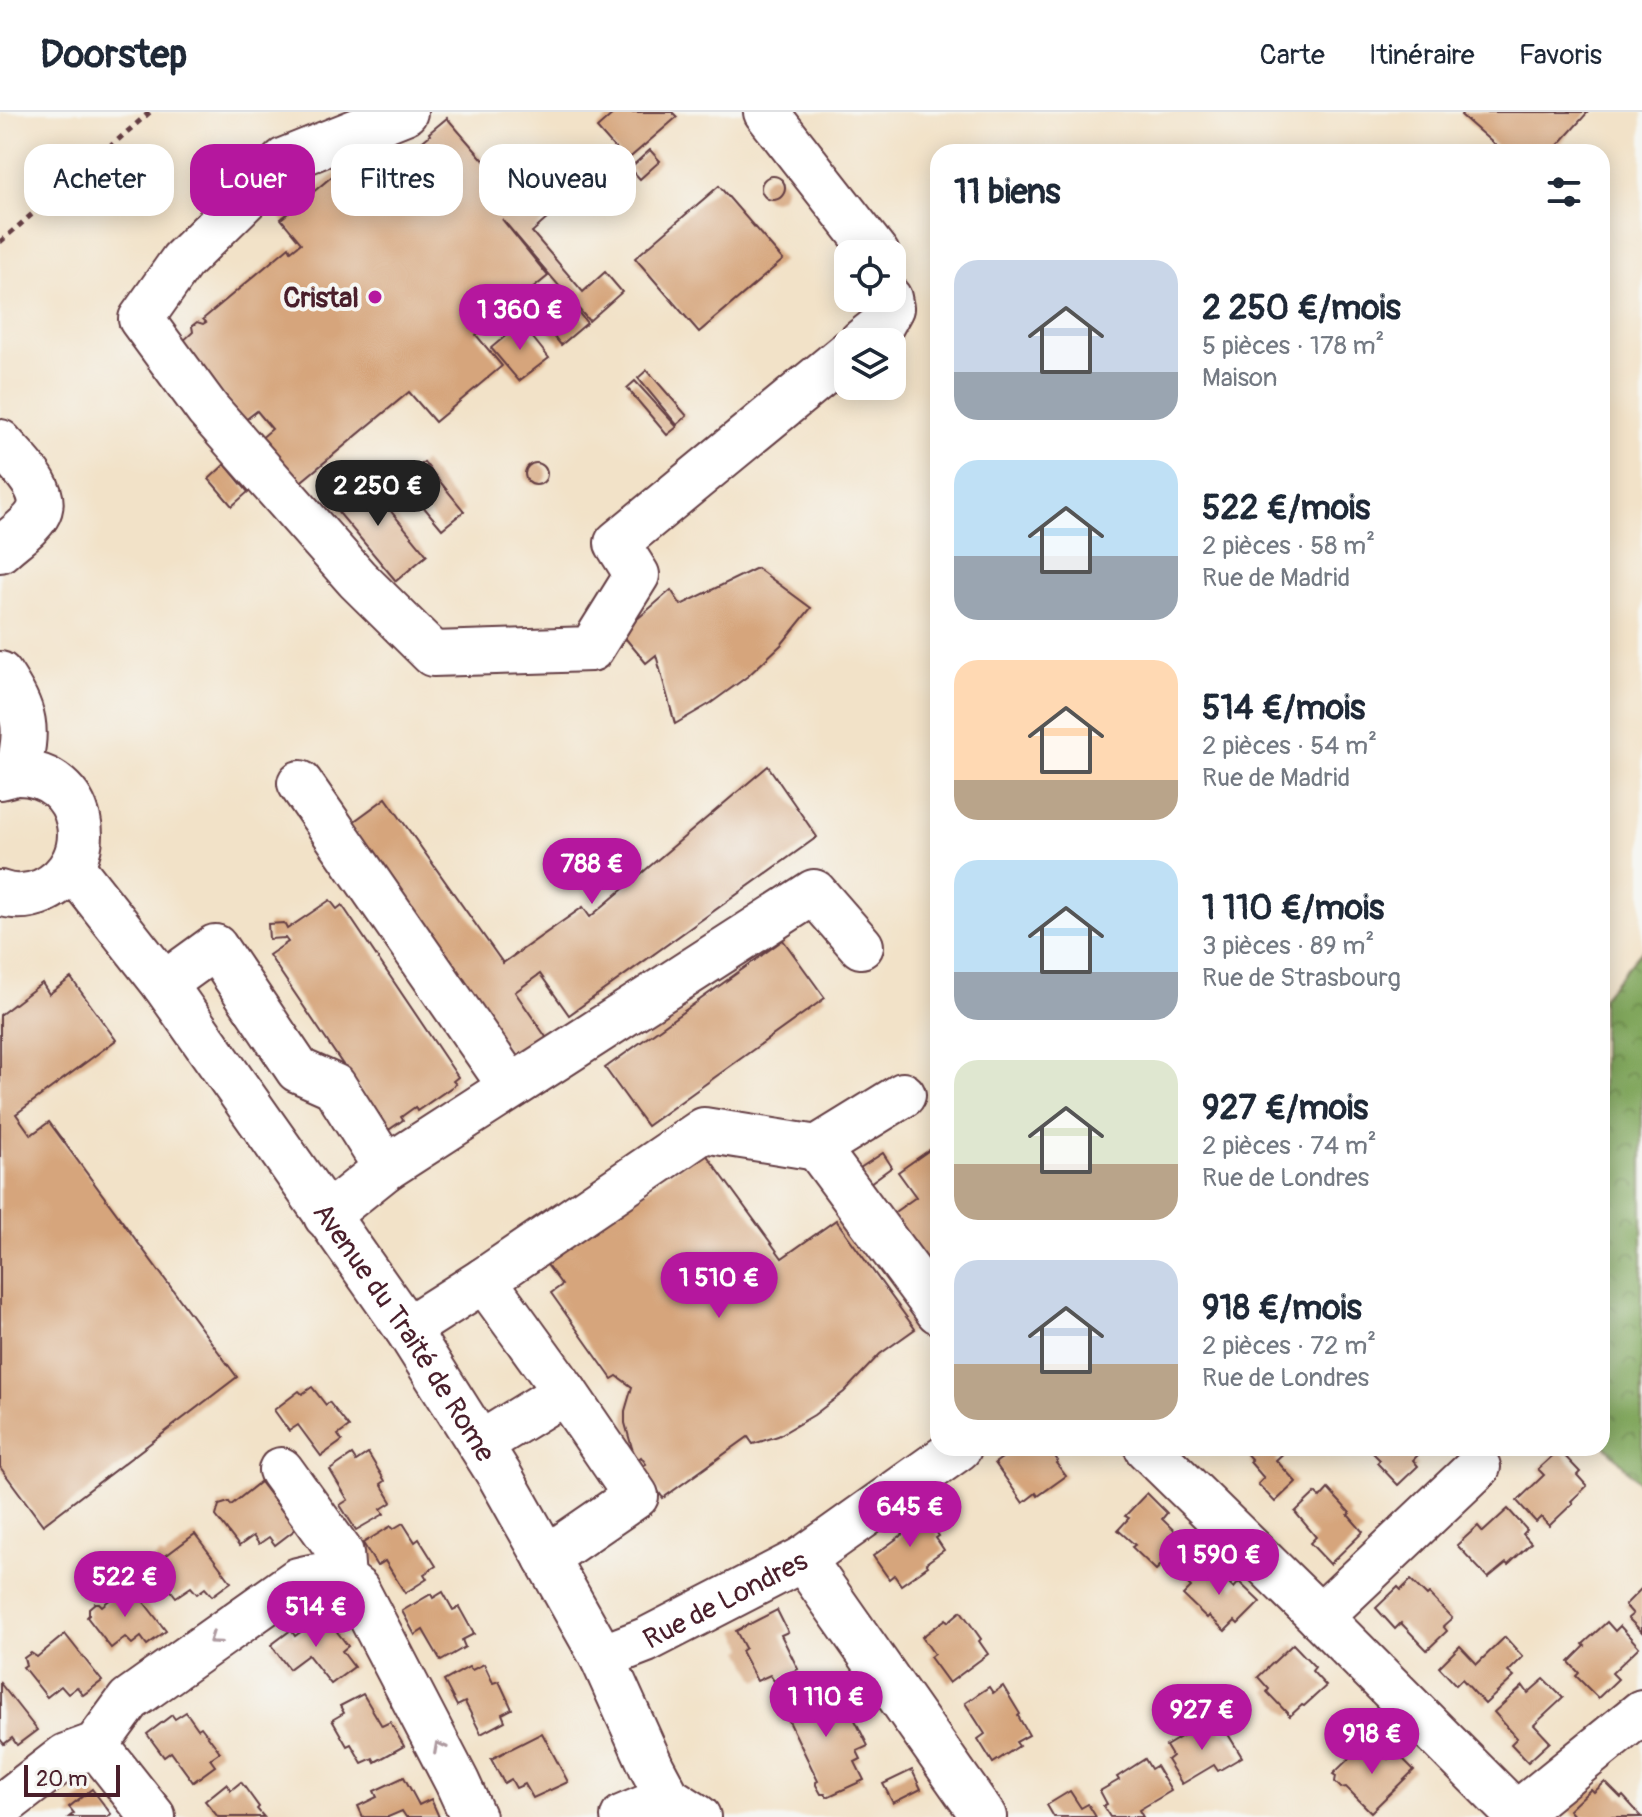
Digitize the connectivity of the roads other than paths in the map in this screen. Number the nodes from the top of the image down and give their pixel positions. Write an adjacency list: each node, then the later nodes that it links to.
1 (405, 112): 4 (street)
2 (766, 112): 3 (street)
3 (866, 240)
4 (834, 365)
5 (0, 442): 6 (street)
6 (0, 550)
7 (0, 674): 8 (street)
8 (9, 775): 10 (street)
9 (300, 783): 14 (street)
10 (72, 867): 11 (street); 13 (street, Avenue du Traité de Rome)
11 (0, 893)
12 (861, 946): 14 (street)
13 (164, 984): 17 (street); 18 (street, Avenue du Traité de Rome)
14 (511, 1087): 17 (street)
15 (903, 1095): 16 (street)
16 (817, 1148): 19 (street); 20 (street)
17 (386, 1168): 18 (street)
18 (326, 1216): 21 (street, Avenue du Traité de Rome)
19 (484, 1280): 21 (street); 22 (street)
20 (930, 1300)
21 (407, 1329): 23 (street, Avenue du Traité de Rome)
22 (565, 1392): 23 (street); 28 (street)
23 (480, 1444): 28 (street, Avenue du Traité de Rome)
24 (948, 1456): 29 (street, Rue de Londres)
25 (1155, 1456): 31 (street)
26 (1478, 1467): 31 (street)
27 (281, 1470): 30 (street)
28 (546, 1558): 32 (street, Avenue du Traité de Rome)
29 (803, 1559): 32 (street, Rue de Londres); 41 (street)
30 (343, 1578): 34 (street, one-way to 34); 39 (street, one-way to 30)
31 (1320, 1617): 37 (street)
32 (602, 1657): 36 (street, Avenue du Traité de Rome)
33 (1642, 1712): 37 (street)
34 (96, 1745): 35 (street); 38 (street)
35 (0, 1807)
36 (683, 1807): 40 (street)
37 (1517, 1816)
38 (153, 1817)
39 (473, 1817)
40 (623, 1817)
41 (984, 1817)

